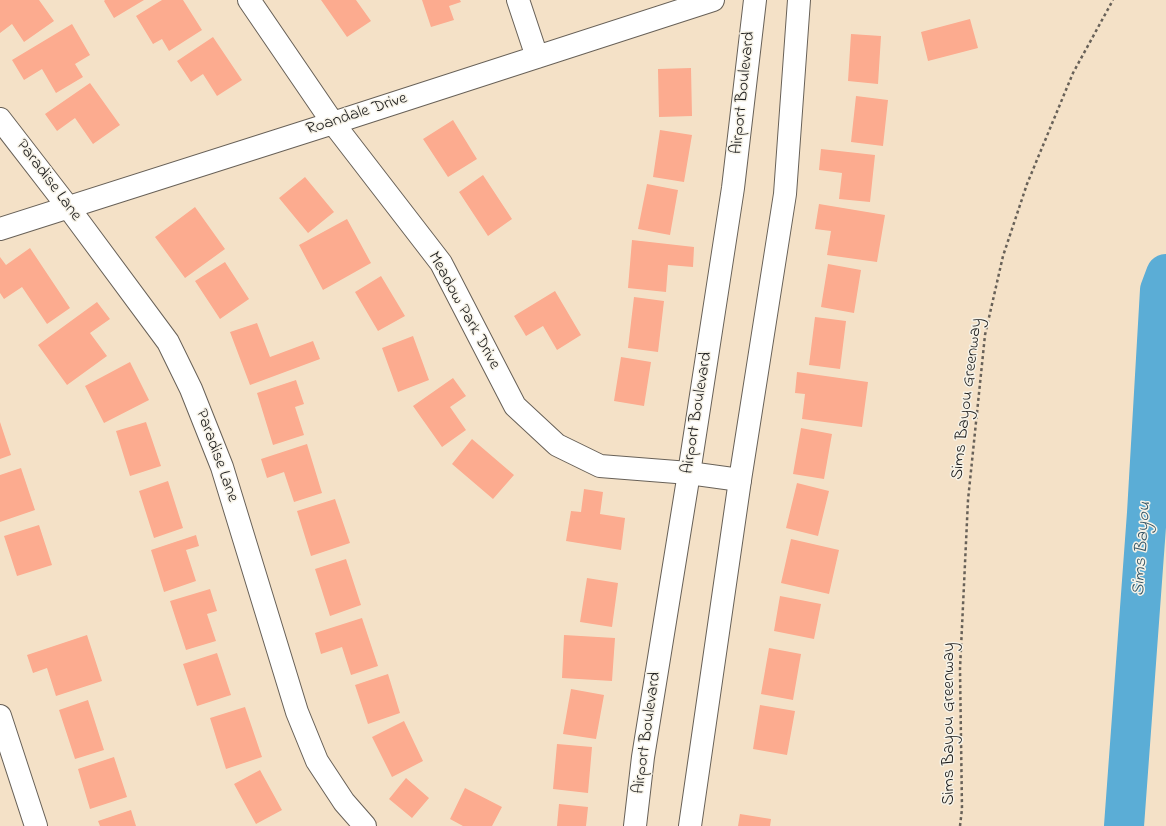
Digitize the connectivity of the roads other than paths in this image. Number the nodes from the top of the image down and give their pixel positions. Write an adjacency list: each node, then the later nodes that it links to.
1 (249, 0): 8 (street, Meadow Park Drive)
2 (518, 0): 6 (street)
3 (713, 0): 6 (street, Roandale Drive)
4 (755, 0): 11 (street, Airport Boulevard)
5 (799, 0): 12 (street)
6 (537, 57): 8 (street, Roandale Drive)
7 (0, 118): 9 (street, Paradise Lane)
8 (333, 123): 9 (street, Roandale Drive); 11 (street, Meadow Park Drive)
9 (68, 207): 10 (street, Roandale Drive); 15 (street, Paradise Lane)
10 (0, 229)
11 (689, 473): 12 (street, Meadow Park Drive); 16 (street, Airport Boulevard)
12 (740, 480): 17 (street)
13 (0, 716): 14 (street)
14 (36, 826)
15 (365, 826)
16 (635, 826)
17 (690, 826)

